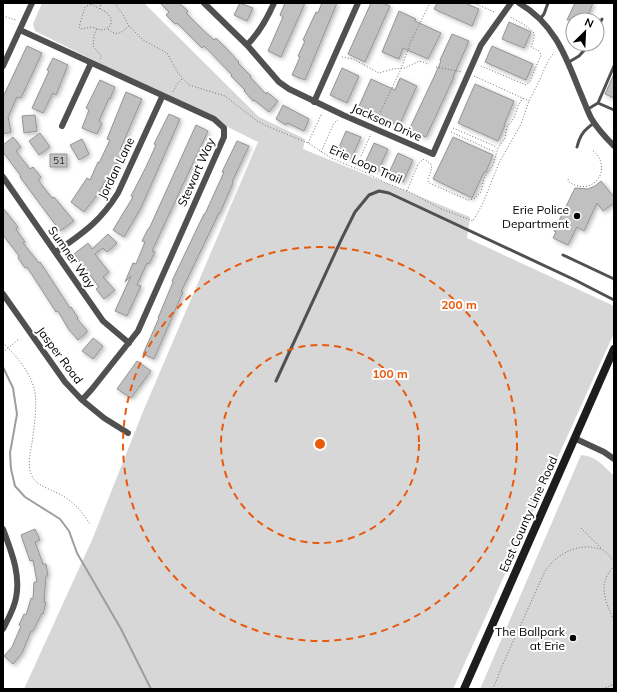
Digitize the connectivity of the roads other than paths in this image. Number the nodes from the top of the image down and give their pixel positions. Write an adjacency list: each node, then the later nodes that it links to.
1 (32, 3): 9 (street)
2 (204, 3): 10 (street, Jackson Drive)
3 (274, 3): 10 (street)
4 (358, 3): 17 (street)
5 (511, 3): 17 (street, Jackson Drive)
6 (519, 3): 8 (street)
7 (548, 3): 8 (lane)
8 (540, 19): 13 (street)
9 (20, 30): 12 (street, Stewart Way); 14 (street)
10 (247, 46): 17 (street, Jackson Drive)
11 (583, 52): 13 (lane)
12 (91, 63): 16 (street, Stewart Way); 22 (street)
13 (568, 63): 19 (street)
14 (3, 66)
15 (614, 66): 18 (lane)
16 (162, 96): 26 (street, Jordan Lane); 31 (street, Stewart Way)
17 (314, 102)
18 (598, 103): 19 (lane); 20 (lane)
19 (588, 110): 21 (street)
20 (614, 110)
21 (594, 122): 23 (street); 24 (lane)
22 (62, 126)
23 (614, 146)
24 (577, 147)
25 (3, 177): 26 (street, Sumner Way)
26 (56, 252): 31 (street, Sumner Way)
27 (563, 255): 28 (lane)
28 (614, 279)
29 (3, 294): 34 (street, Jasper Road)
30 (614, 300): 33 (lane)
31 (129, 343): 34 (street, Stewart Way)
32 (614, 349): 36 (main road, East County Line Road)
33 (276, 382)
34 (82, 400): 35 (street, Jasper Road)
35 (128, 433)
36 (574, 438): 37 (street); 40 (main road, East County Line Road)
37 (614, 459)
38 (3, 528): 39 (street)
39 (3, 629)
40 (464, 689)

